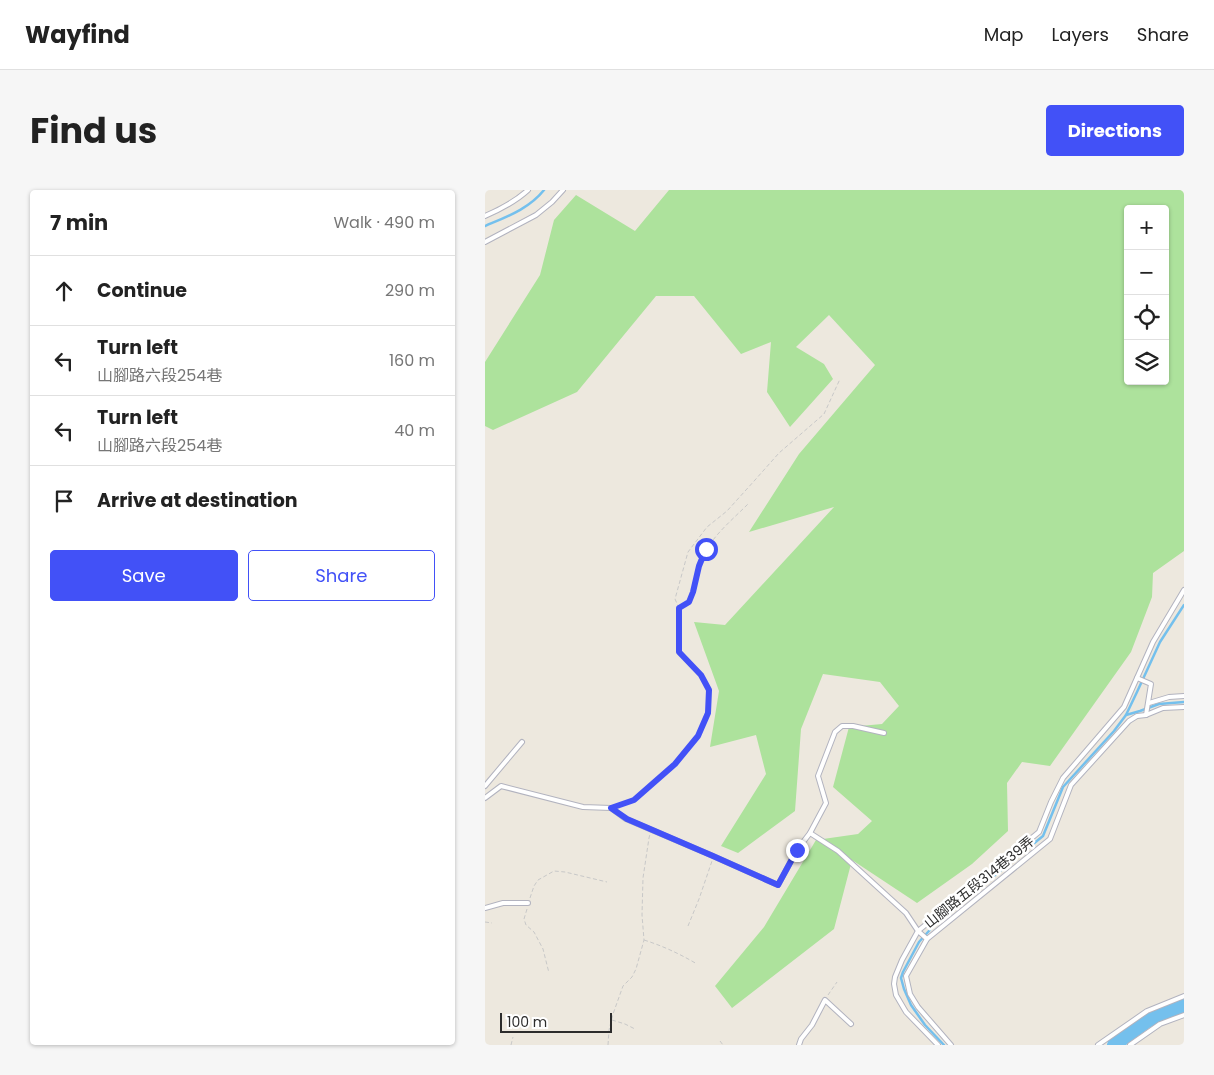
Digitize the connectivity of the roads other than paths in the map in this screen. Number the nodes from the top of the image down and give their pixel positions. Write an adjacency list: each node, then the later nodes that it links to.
1 (528, 190): 3 (lane)
2 (563, 190): 4 (lane)
3 (485, 216)
4 (485, 242)
5 (1184, 590): 6 (lane, 山腳路五段314巷39弄)
6 (1137, 678): 8 (lane); 18 (lane, 山腳路五段314巷39弄)
7 (1184, 696): 8 (lane)
8 (1149, 703): 10 (lane)
9 (1184, 707): 10 (lane)
10 (1146, 715): 19 (lane)
11 (884, 733): 15 (lane)
12 (522, 742): 13 (lane)
13 (485, 786)
14 (485, 798): 15 (lane)
15 (810, 834): 18 (lane)
16 (528, 903): 17 (lane)
17 (485, 908)
18 (918, 931): 19 (lane); 24 (lane, 山腳路五段314巷39弄)
19 (927, 939): 25 (lane)
20 (1184, 996): 26 (lane)
21 (1184, 1015): 27 (lane)
22 (851, 1024): 23 (lane)
23 (799, 1045)
24 (937, 1045)
25 (951, 1045)
26 (1098, 1045)
27 (1130, 1045)

